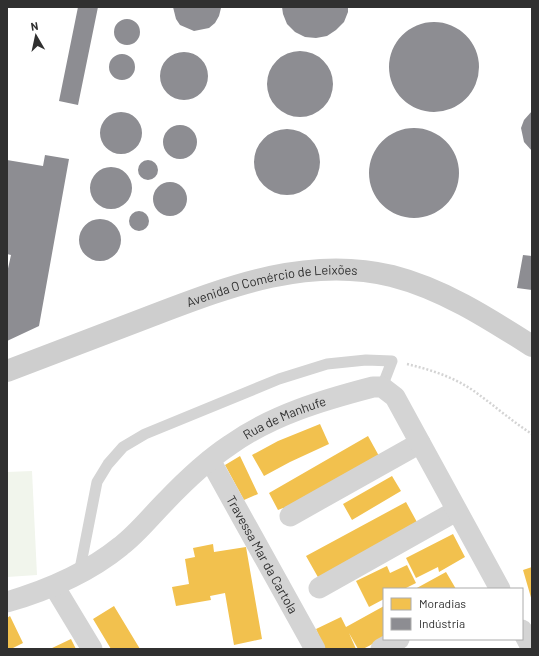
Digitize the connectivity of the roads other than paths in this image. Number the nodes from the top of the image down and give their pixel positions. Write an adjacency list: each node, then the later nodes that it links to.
1 (528, 340): 2 (main road, Avenida O Comércio de Leixões)
2 (7, 371)
3 (382, 387): 4 (street); 5 (street, Rua de Manhufe); 8 (lane)
4 (420, 443): 6 (street); 7 (street)
5 (210, 460): 8 (street, Rua de Manhufe); 16 (street, Travessa Mar da Cartola)
6 (456, 511): 10 (street); 11 (street)
7 (290, 516)
8 (79, 574): 9 (street, Rua de Manhufe)
9 (54, 586): 12 (street, Rua de Manhufe); 15 (street)
10 (495, 587)
11 (319, 588)
12 (7, 602)
13 (523, 632): 18 (street)
14 (397, 640): 17 (street)
15 (92, 649)
16 (315, 649)
17 (381, 649)
18 (532, 649)

